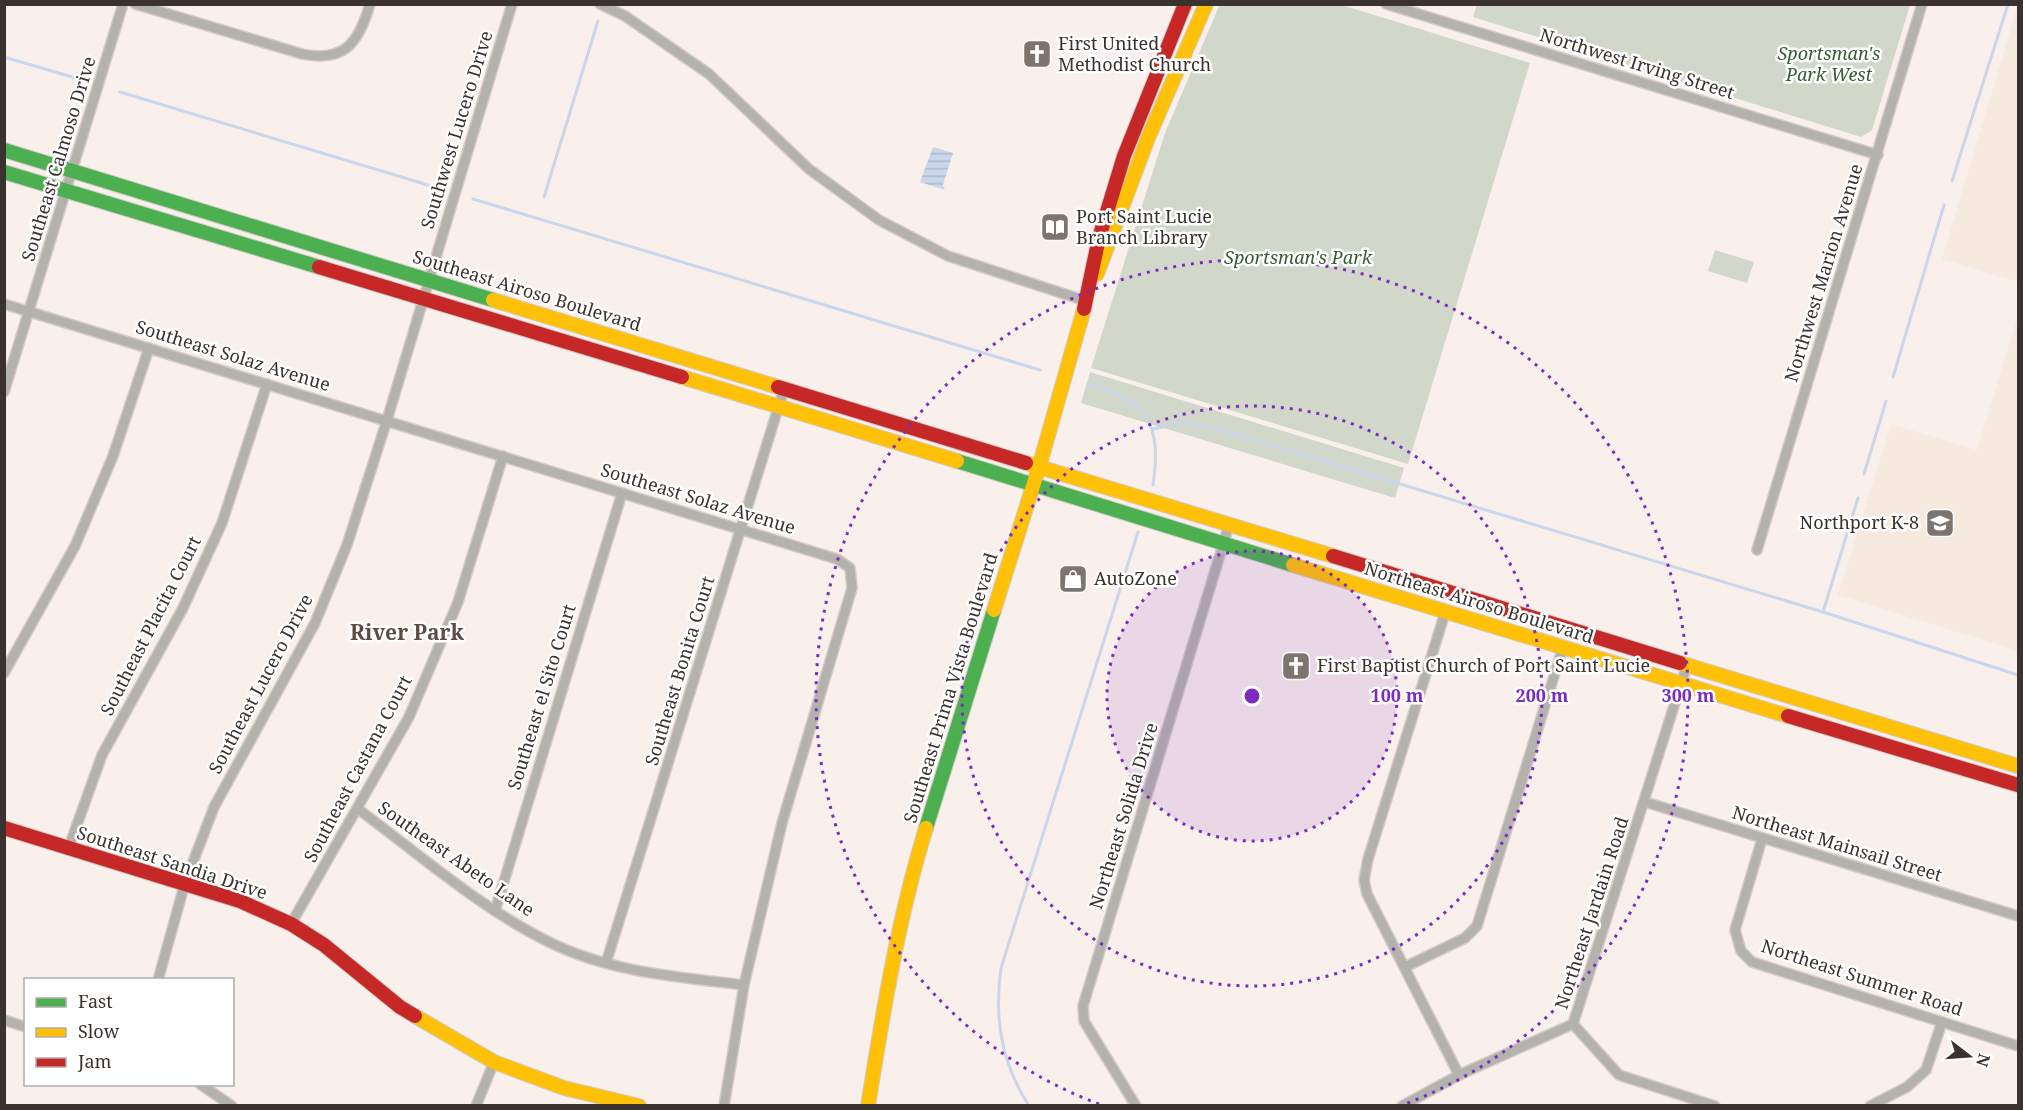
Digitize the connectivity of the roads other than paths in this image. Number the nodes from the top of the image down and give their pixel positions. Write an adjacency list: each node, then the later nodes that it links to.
1 (123, 4): 12 (street, Southeast Calmoso Drive)
2 (135, 4): 3 (street)
3 (370, 4)
4 (512, 4): 17 (street, Southwest Lucero Drive)
5 (600, 4): 20 (street)
6 (1185, 4): 18 (main road)
7 (1206, 4): 18 (main road)
8 (1386, 4): 11 (street, Northwest Irving Street)
9 (1922, 4): 11 (street, Northwest Marion Avenue)
10 (4, 150): 12 (main road, Southeast Airoso Boulevard)
11 (1878, 155): 38 (street, Northwest Marion Avenue)
12 (73, 171): 14 (street, Southeast Calmoso Drive); 15 (main road, Southeast Airoso Boulevard)
13 (4, 172): 14 (main road)
14 (66, 191): 16 (main road); 22 (street, Southeast Calmoso Drive)
15 (258, 228): 16 (main road); 17 (main road, Southeast Airoso Boulevard)
16 (252, 247): 19 (main road)
17 (428, 279): 19 (street, Southwest Lucero Drive); 23 (main road, Southeast Airoso Boulevard)
18 (1090, 286): 20 (main road, Southeast Prima Vista Boulevard)
19 (422, 299): 25 (main road); 30 (street, Southeast Lucero Drive)
20 (1086, 301): 32 (main road, Southeast Prima Vista Boulevard)
21 (4, 304): 22 (street, Southeast Solaz Avenue)
22 (29, 311): 24 (street, Southeast Solaz Avenue); 28 (street, Southeast Calmoso Drive)
23 (603, 333): 25 (main road); 27 (main road, Southeast Airoso Boulevard)
24 (149, 348): 26 (street, Southeast Solaz Avenue); 42 (street)
25 (597, 352): 29 (main road)
26 (267, 384): 30 (street, Southeast Solaz Avenue); 50 (street, Southeast Placita Court)
27 (784, 389): 29 (street, Southeast Bonita Court); 32 (main road, Southeast Airoso Boulevard)
28 (4, 392)
29 (778, 407): 33 (main road); 36 (street, Southeast Bonita Court)
30 (387, 420): 31 (street, Southeast Solaz Avenue); 51 (street, Southeast Lucero Drive)
31 (502, 456): 34 (street, Southeast Solaz Avenue); 47 (street, Southeast Castana Court)
32 (1039, 467): 33 (main road, Southeast Prima Vista Boulevard); 35 (main road, Northeast Airoso Boulevard)
33 (1034, 484): 37 (main road, Northeast Airoso Boulevard); 71 (main road, Southeast Prima Vista Boulevard)
34 (622, 493): 36 (street, Southeast Solaz Avenue); 52 (street, Southeast el Sito Court)
35 (1228, 525): 37 (street, Northeast Solida Drive); 41 (main road, Northeast Airoso Boulevard)
36 (742, 530): 55 (street, Southeast Bonita Court); 58 (street, Southeast Solaz Avenue)
37 (1223, 543): 39 (main road, Northeast Airoso Boulevard); 72 (street, Northeast Solida Drive)
38 (1757, 550)
39 (1445, 614): 40 (main road, Northeast Airoso Boulevard); 56 (street)
40 (1563, 647): 43 (main road, Northeast Airoso Boulevard); 56 (street)
41 (1687, 664): 43 (street, Northeast Jardain Road); 44 (main road, Northeast Airoso Boulevard)
42 (4, 673)
43 (1682, 682): 45 (main road, Northeast Airoso Boulevard); 46 (street, Northeast Jardain Road)
44 (2019, 766)
45 (2019, 785)
46 (1645, 802): 49 (street, Northeast Mainsail Street); 61 (street, Northeast Jardain Road)
47 (358, 809): 52 (street, Southeast Abeto Lane); 54 (street, Southeast Castana Court)
48 (4, 828): 50 (main road, Southeast Sandia Drive)
49 (1762, 838): 53 (street, Northeast Mainsail Street); 60 (street, Northeast Summer Road)
50 (69, 847): 51 (main road, Southeast Sandia Drive)
51 (185, 883): 54 (main road, Southeast Sandia Drive); 57 (street, Southeast Lucero Drive)
52 (495, 911): 55 (street, Southeast Abeto Lane)
53 (2019, 916)
54 (291, 924): 64 (main road, Southeast Sandia Drive)
55 (606, 963): 58 (street, Southeast Abeto Lane)
56 (1405, 967): 65 (street)
57 (159, 978)
58 (744, 985): 70 (street, Southeast Solaz Avenue)
59 (4, 1020): 62 (street)
60 (1942, 1022): 63 (street, Northeast Summer Road); 75 (street)
61 (1573, 1024): 65 (street, Northeast Jardain Road); 74 (street)
62 (24, 1025)
63 (2019, 1046)
64 (495, 1062): 68 (street); 69 (main road, Southeast Sandia Drive)
65 (1459, 1075): 73 (street, Northeast Jardain Road)
66 (203, 1086): 67 (street)
67 (232, 1106)
68 (476, 1106)
69 (639, 1106)
70 (724, 1106)
71 (868, 1106)
72 (1136, 1106)
73 (1401, 1106)
74 (1715, 1106)
75 (1870, 1106)

